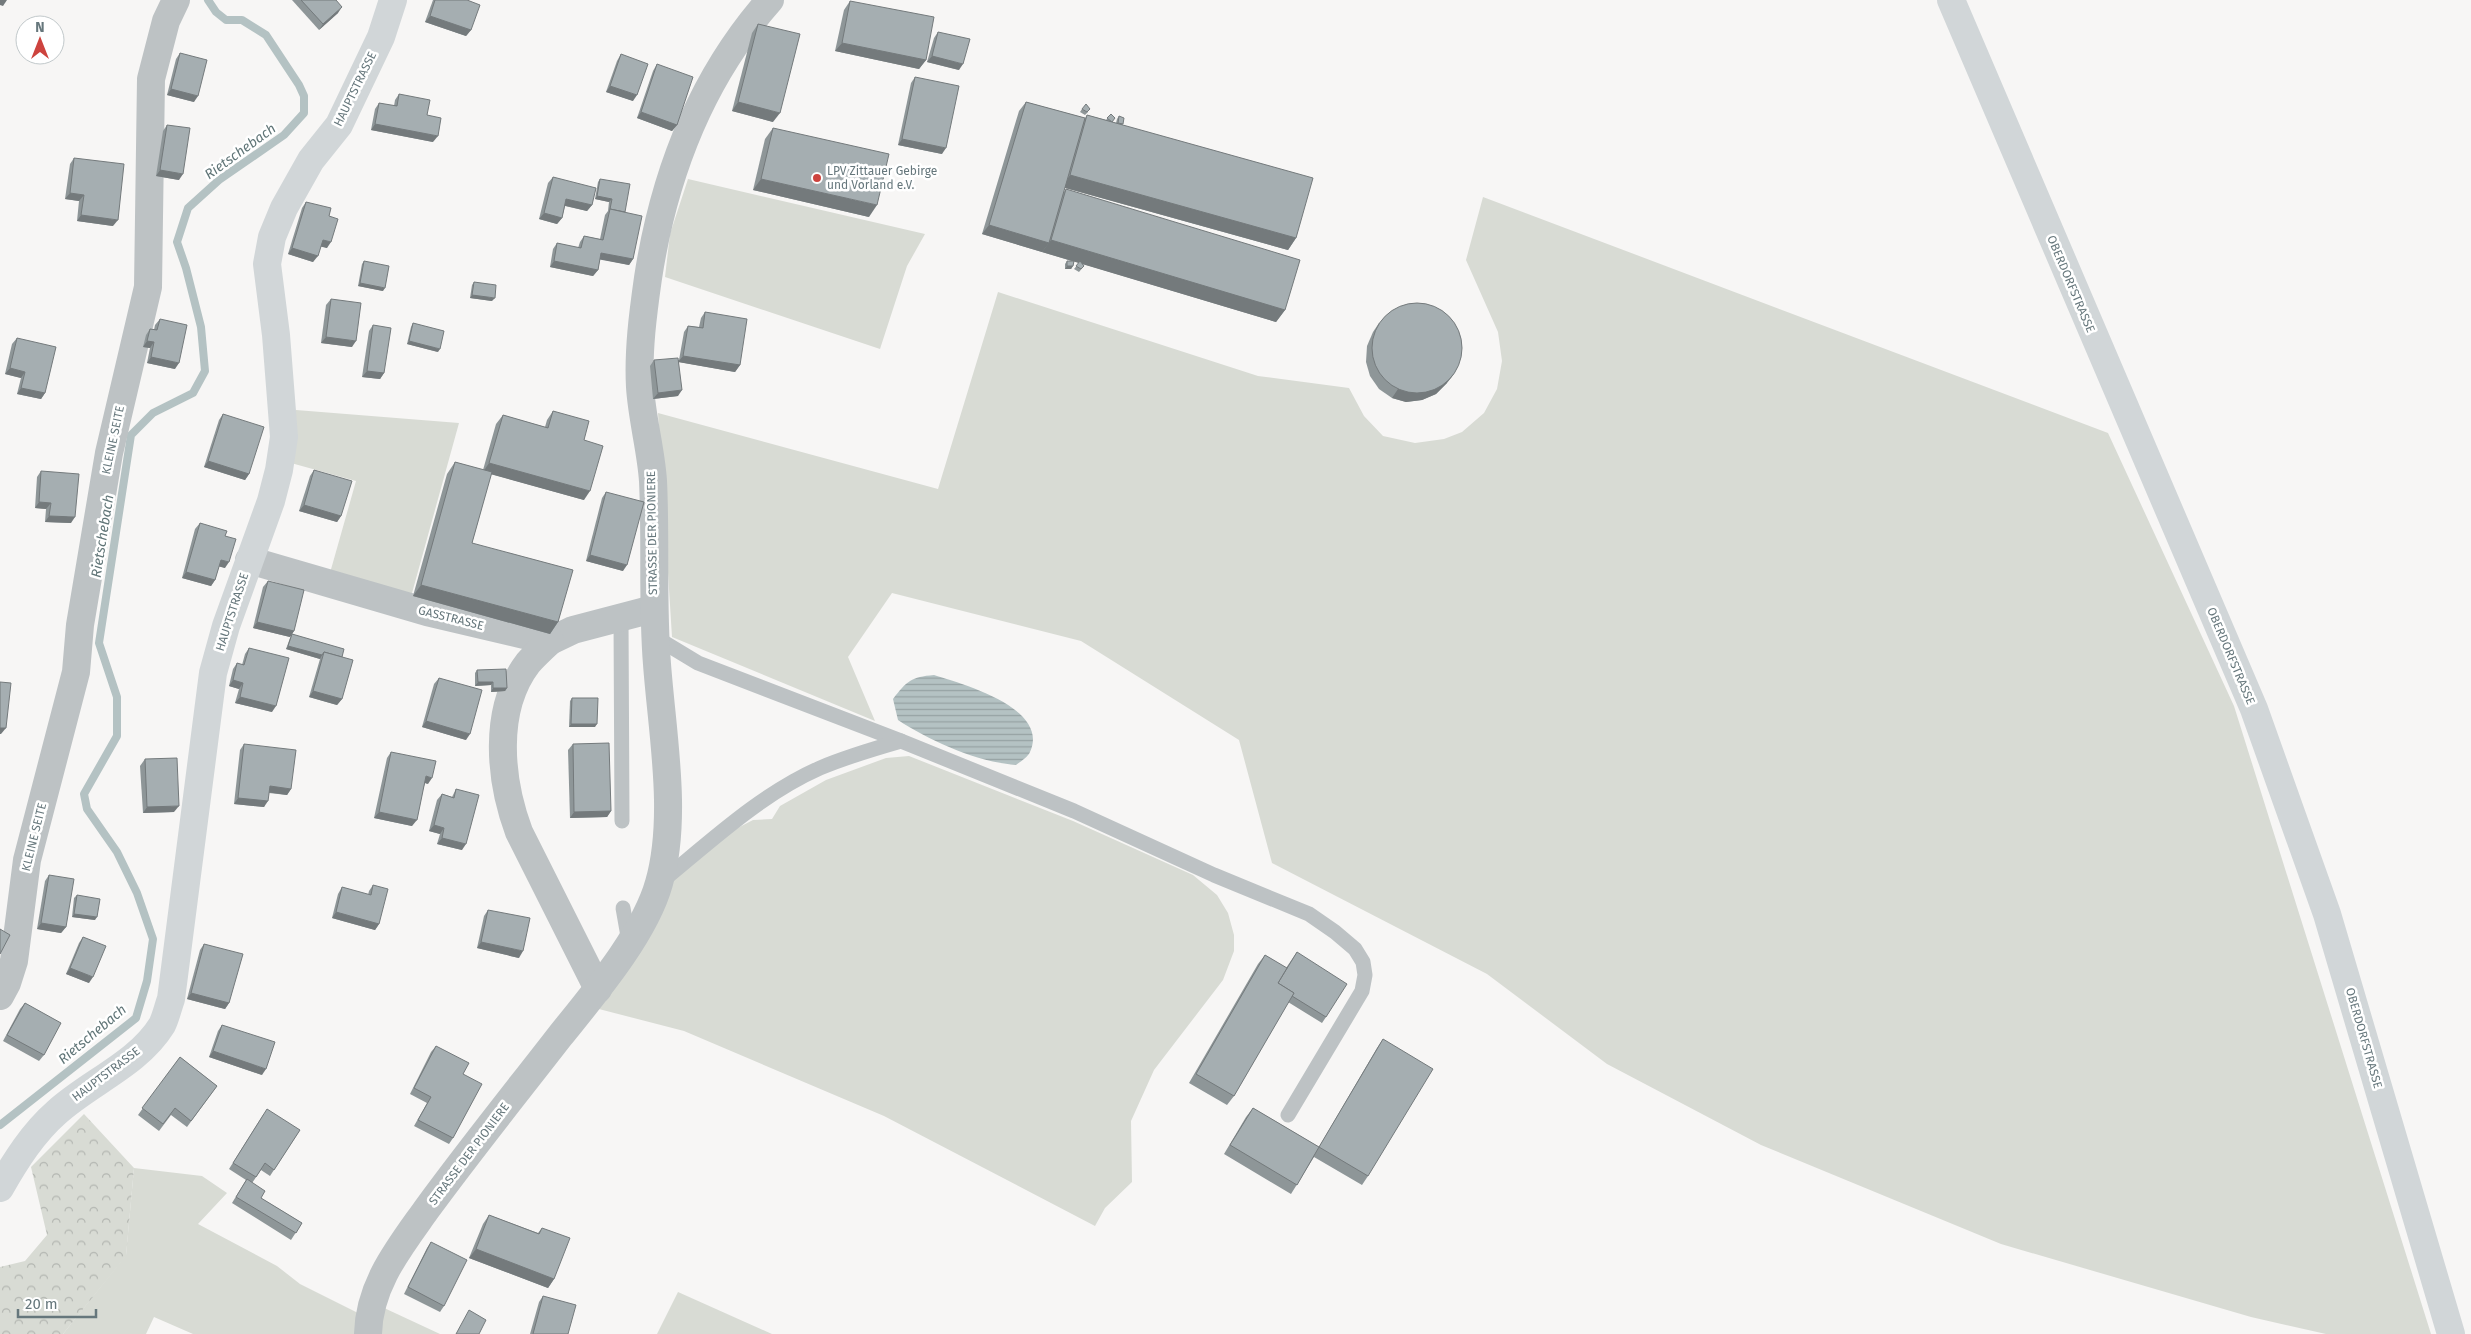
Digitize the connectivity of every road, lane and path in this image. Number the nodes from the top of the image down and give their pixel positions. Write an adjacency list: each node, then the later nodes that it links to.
1 (176, 0): 16 (street, KLEINE SEITE)
2 (393, 0): 5 (street, HAUPTSTRASSE)
3 (770, 0): 6 (street, STRASSE DER PIONIERE)
4 (1951, 0): 20 (street, OBERDORFSTRASSE)
5 (249, 560): 9 (street, GASSTRASSE); 18 (street, HAUPTSTRASSE)
6 (653, 609): 7 (street); 8 (street, STRASSE DER PIONIERE)
7 (621, 618): 9 (street); 11 (lane)
8 (655, 638): 10 (lane); 12 (street, STRASSE DER PIONIERE)
9 (550, 641): 15 (street)
10 (901, 741): 12 (lane); 17 (lane)
11 (622, 821)
12 (659, 883): 14 (street, STRASSE DER PIONIERE)
13 (623, 908): 14 (lane)
14 (629, 942): 15 (street, STRASSE DER PIONIERE)
15 (598, 989): 19 (street, STRASSE DER PIONIERE)
16 (0, 996)
17 (1288, 1114)
18 (0, 1188)
19 (368, 1334)
20 (2451, 1334)

